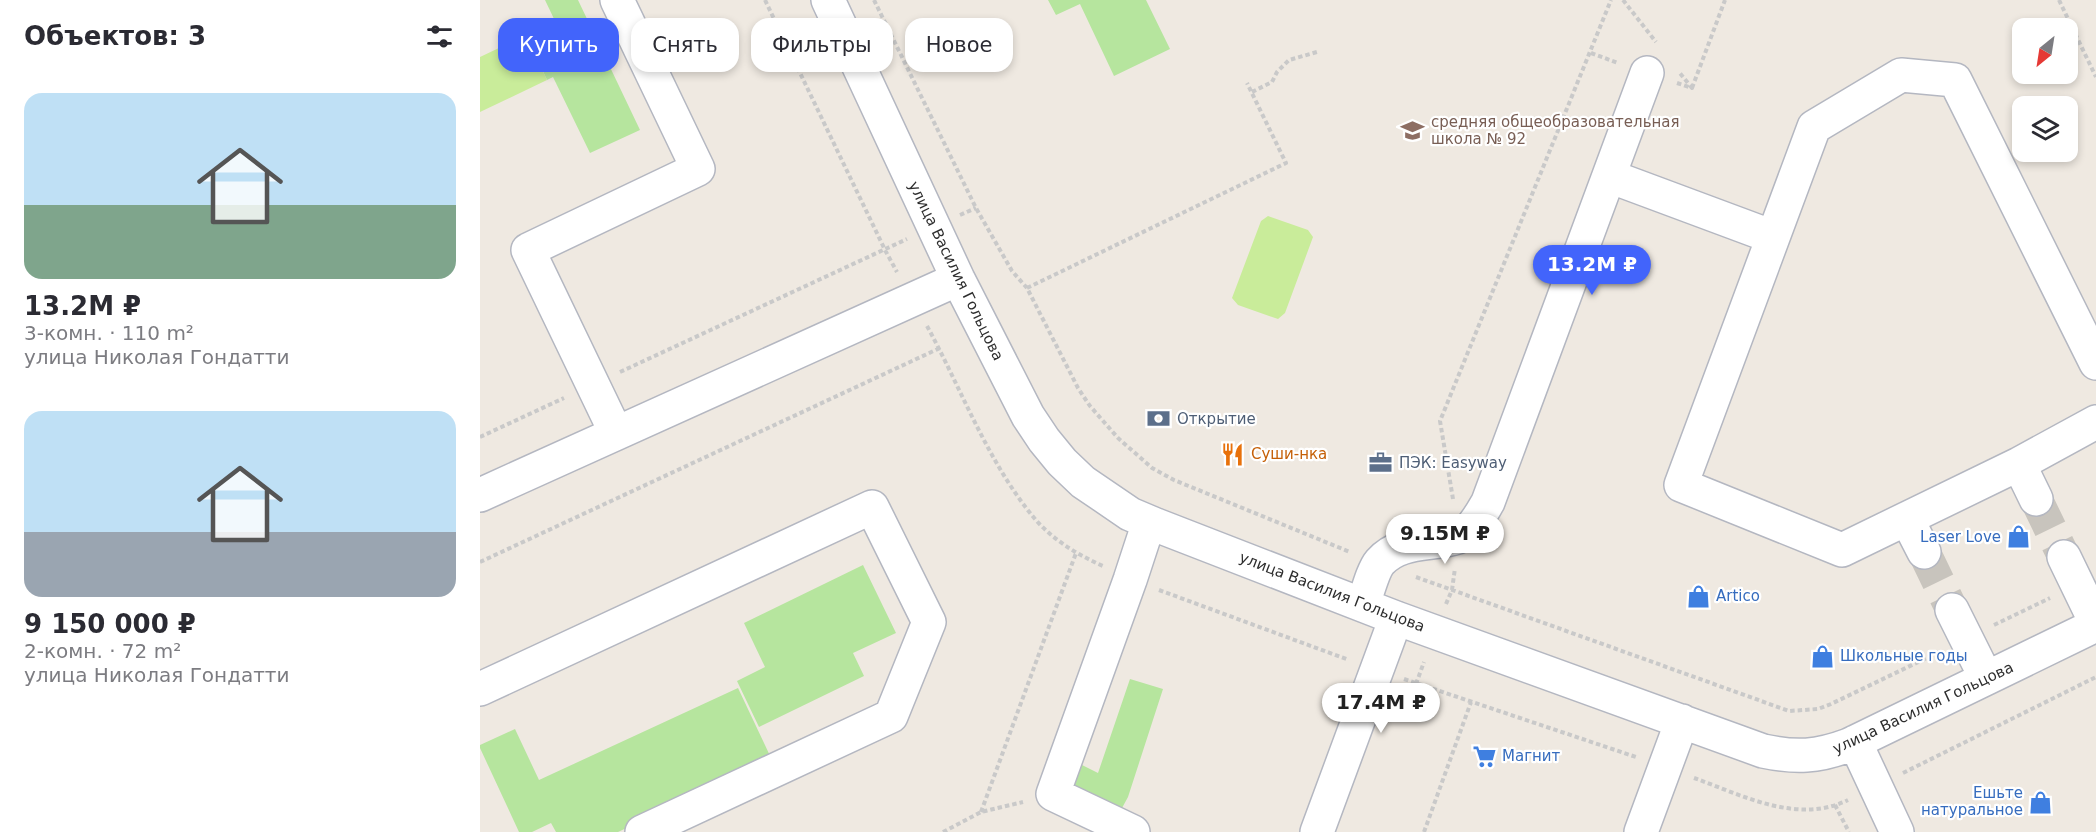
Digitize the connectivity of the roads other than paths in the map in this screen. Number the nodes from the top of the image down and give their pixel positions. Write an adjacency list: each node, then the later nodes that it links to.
1 (617, 0): 9 (street)
2 (828, 0): 6 (street, улица Василия Гольцова)
3 (1647, 73): 4 (street)
4 (1609, 176): 5 (street); 17 (street)
5 (1773, 237): 7 (street); 13 (street)
6 (958, 279): 9 (street); 14 (street, улица Василия Гольцова)
7 (2096, 363)
8 (2096, 422): 10 (street)
9 (616, 433): 11 (street)
10 (2019, 464): 12 (street); 13 (street)
11 (480, 495)
12 (2036, 499)
13 (1907, 519): 15 (street)
14 (1149, 522): 17 (street, улица Василия Гольцова); 26 (street)
15 (1924, 552)
16 (2070, 571): 20 (street)
17 (1363, 605): 18 (street, улица Василия Гольцова)
18 (1396, 618): 23 (street, улица Василия Гольцова); 27 (street)
19 (1959, 624): 21 (street)
20 (2096, 624): 21 (street, улица Василия Гольцова)
21 (1986, 678): 24 (street, улица Василия Гольцова)
22 (480, 689): 25 (street)
23 (1682, 721): 24 (street, улица Василия Гольцова); 28 (street)
24 (1855, 742): 29 (street)
25 (642, 832)
26 (1133, 832)
27 (1317, 832)
28 (1641, 832)
29 (1897, 832)

